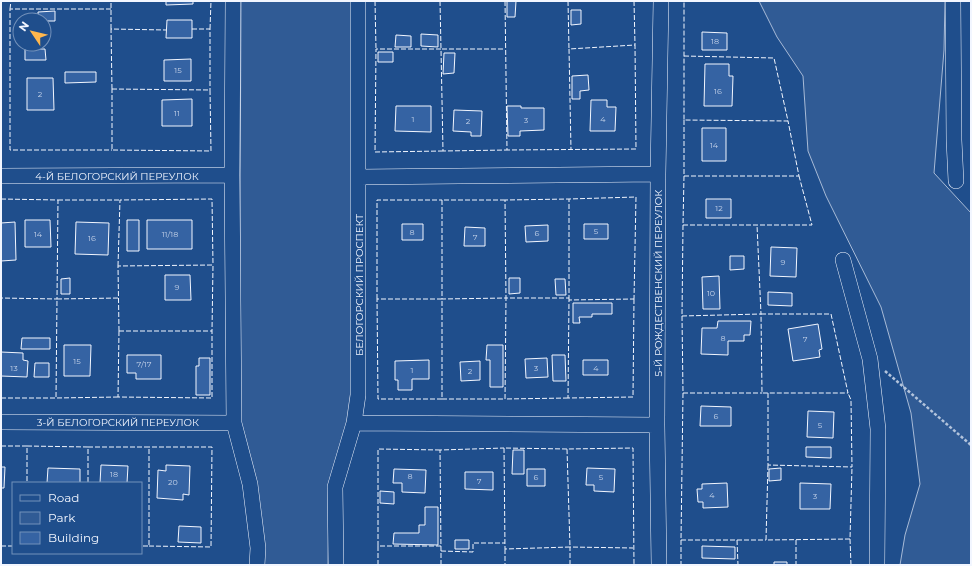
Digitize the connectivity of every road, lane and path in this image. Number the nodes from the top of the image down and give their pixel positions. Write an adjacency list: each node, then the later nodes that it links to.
1 (233, 1): 7 (street)
2 (358, 1): 8 (street, БЕЛОГОРСКИЙ ПРОСПЕКТ)
3 (661, 1): 5 (street, 5-Й РОЖДЕСТВЕНСКИЙ ПЕРЕУЛОК)
4 (953, 1): 9 (street)
5 (658, 174): 8 (street); 15 (street, 5-Й РОЖДЕСТВЕНСКИЙ ПЕРЕУЛОК)
6 (1, 176): 7 (street, 4-Й БЕЛОГОРСКИЙ ПЕРЕУЛОК)
7 (232, 176): 13 (street)
8 (359, 177): 14 (street, БЕЛОГОРСКИЙ ПРОСПЕКТ)
9 (956, 181)
10 (843, 260): 11 (street)
11 (870, 359): 16 (path); 20 (street)
12 (1, 422): 13 (street, 3-Й БЕЛОГОРСКИЙ ПЕРЕУЛОК)
13 (234, 423): 17 (street)
14 (354, 423): 15 (street); 18 (street, БЕЛОГОРСКИЙ ПРОСПЕКТ)
15 (657, 425): 19 (street, 5-Й РОЖДЕСТВЕНСКИЙ ПЕРЕУЛОК)
16 (971, 445)
17 (258, 565)
18 (336, 565)
19 (659, 565)
20 (877, 565)

